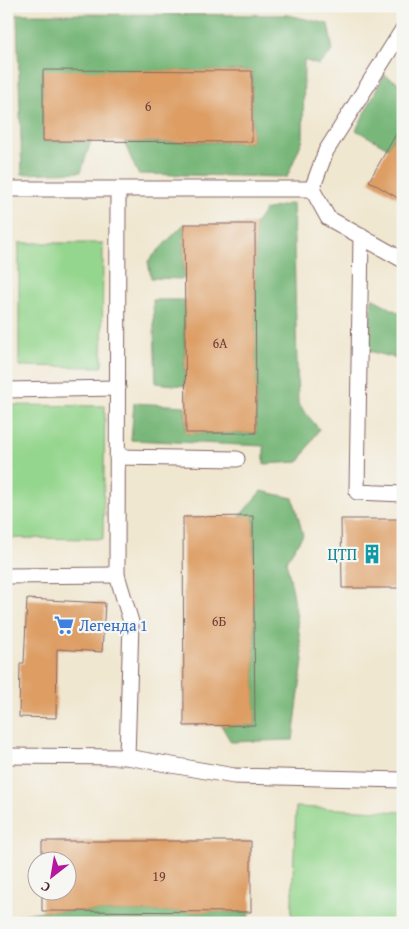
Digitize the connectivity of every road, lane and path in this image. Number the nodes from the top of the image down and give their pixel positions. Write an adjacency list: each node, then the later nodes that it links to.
1 (403, 29): 4 (lane)
2 (6, 189): 3 (lane)
3 (118, 189): 4 (lane); 7 (lane)
4 (312, 189): 5 (lane)
5 (361, 236): 6 (lane); 11 (lane)
6 (403, 260)
7 (118, 388): 8 (lane); 9 (lane)
8 (6, 390)
9 (118, 456): 10 (lane); 12 (lane)
10 (237, 459)
11 (403, 494)
12 (117, 575): 13 (lane); 15 (lane)
13 (6, 576)
14 (6, 756): 15 (lane)
15 (127, 756): 16 (lane)
16 (403, 780)

